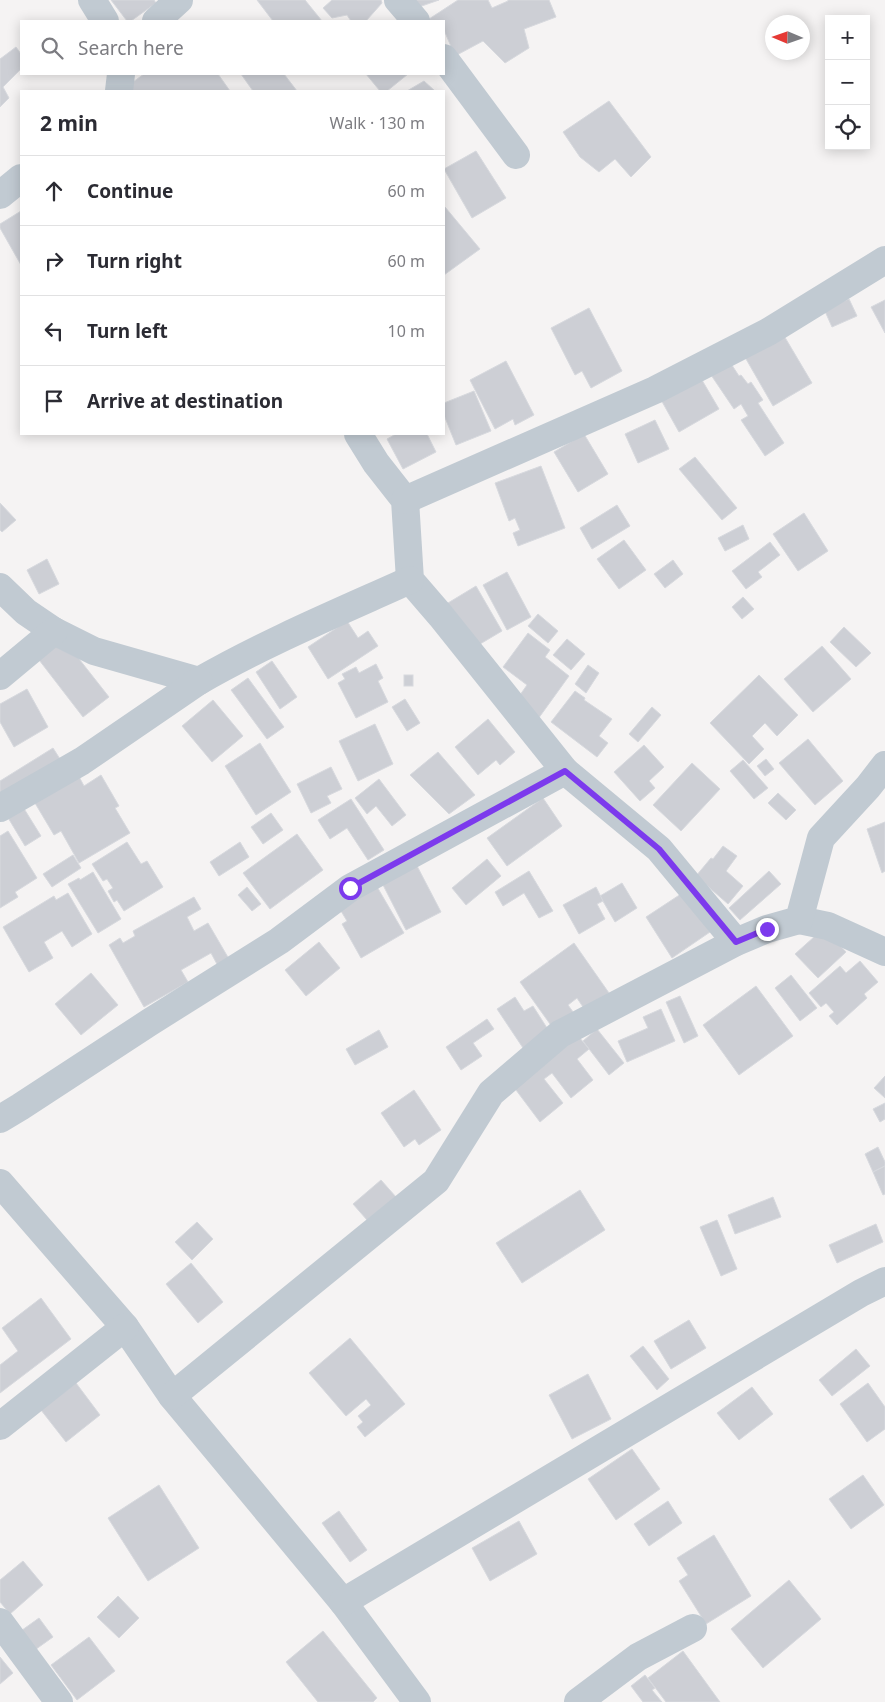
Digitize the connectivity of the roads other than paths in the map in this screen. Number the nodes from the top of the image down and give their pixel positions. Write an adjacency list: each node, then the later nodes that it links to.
1 (92, 0): 4 (street)
2 (179, 0): 5 (street)
3 (398, 0): 6 (street)
4 (104, 20)
5 (157, 20)
6 (415, 20)
7 (445, 59): 10 (street)
8 (122, 75): 9 (street)
9 (119, 90)
10 (516, 155)
11 (20, 179): 12 (street)
12 (0, 195)
13 (885, 260): 15 (street)
14 (359, 435): 15 (street)
15 (406, 500): 16 (street)
16 (410, 580): 20 (street); 22 (street)
17 (0, 586): 18 (street)
18 (54, 631): 19 (street); 20 (street)
19 (0, 676)
20 (199, 680): 23 (street)
21 (885, 765): 24 (street)
22 (565, 771): 25 (street); 27 (street)
23 (0, 808)
24 (798, 920): 25 (street); 26 (street)
25 (736, 942): 31 (street)
26 (885, 952)
27 (0, 1119)
28 (0, 1183): 30 (street)
29 (885, 1281): 33 (street)
30 (125, 1327): 31 (street); 32 (street)
31 (172, 1396): 33 (street)
32 (0, 1426)
33 (343, 1602): 37 (street)
34 (0, 1622): 36 (street)
35 (694, 1628): 38 (street)
36 (59, 1702)
37 (417, 1702)
38 (578, 1702)

